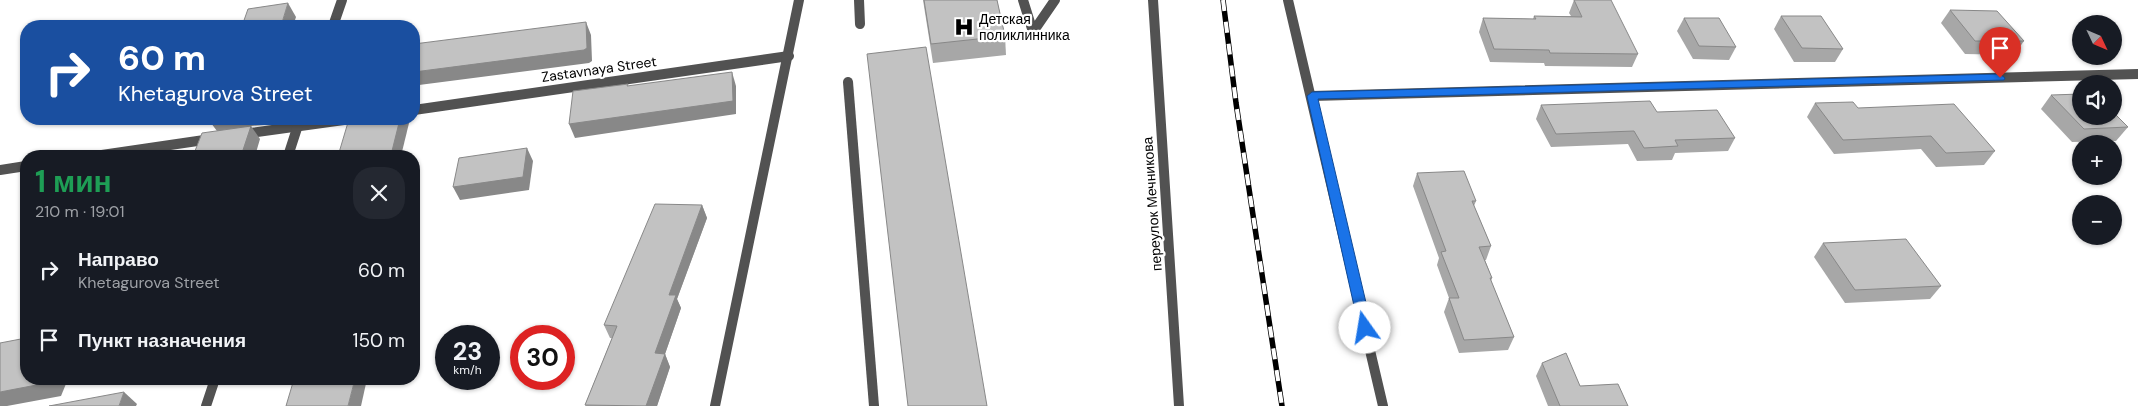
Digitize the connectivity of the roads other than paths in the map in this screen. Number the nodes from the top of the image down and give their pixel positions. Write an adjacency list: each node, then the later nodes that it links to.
1 (342, 0): 8 (street)
2 (799, 0): 10 (street)
3 (858, 0): 9 (street)
4 (1023, 0): 5 (street)
5 (1055, 0)
6 (1153, 0): 25 (street, переулок Мечникова)
7 (1288, 0): 13 (street)
8 (335, 20)
9 (860, 24)
10 (788, 56): 14 (street, Zastavnaya Street); 23 (street)
11 (2138, 74): 13 (street)
12 (848, 82): 24 (street)
13 (1312, 96): 26 (street)
14 (420, 109)
15 (288, 125): 17 (street)
16 (298, 125): 18 (street)
17 (136, 150)
18 (290, 150)
19 (20, 167): 20 (street)
20 (0, 170)
21 (213, 385): 22 (street)
22 (206, 406)
23 (715, 406)
24 (874, 406)
25 (1179, 406)
26 (1383, 406)

